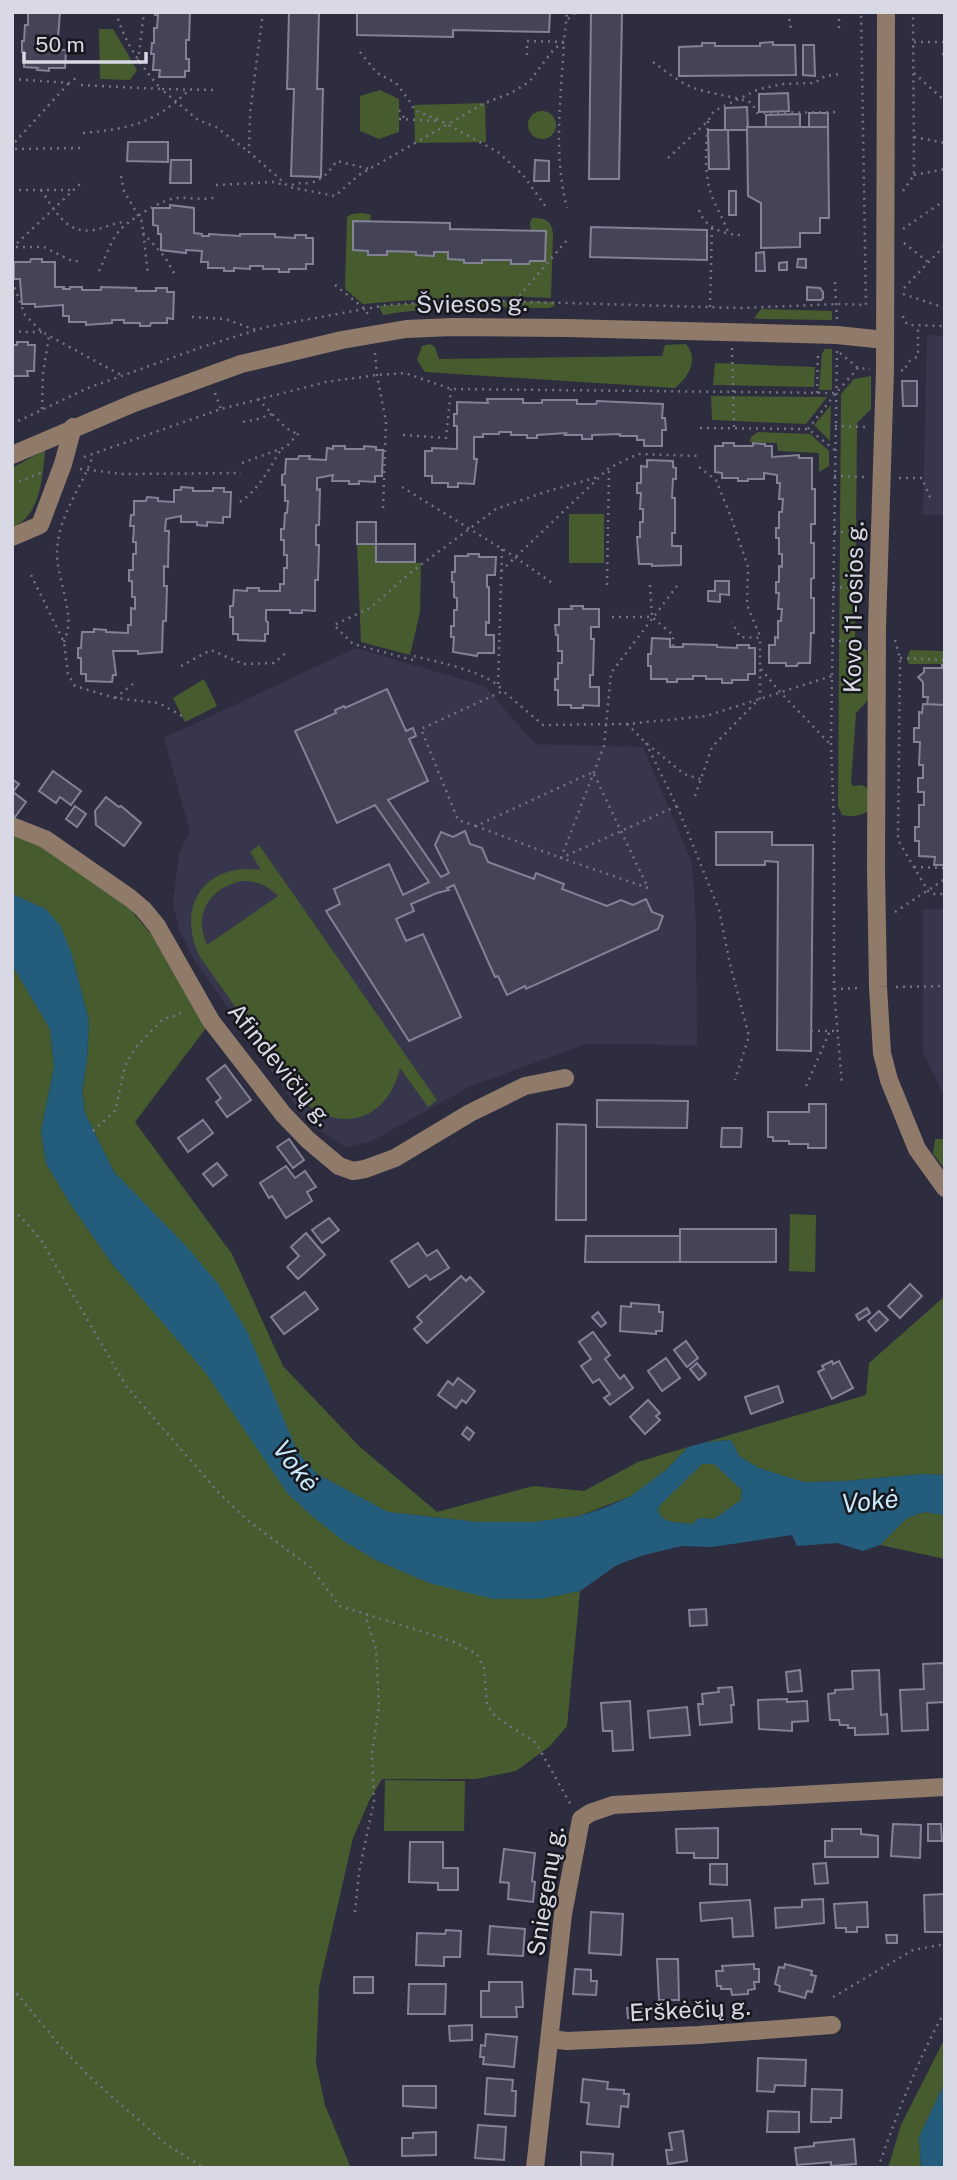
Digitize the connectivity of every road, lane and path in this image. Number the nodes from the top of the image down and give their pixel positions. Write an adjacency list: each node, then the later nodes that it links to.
1 (116, 12): 19 (path)
2 (144, 12): 19 (path)
3 (263, 12): 46 (path)
4 (567, 12): 11 (path)
5 (576, 12): 11 (path)
6 (788, 12): 12 (path)
7 (839, 12): 13 (path)
8 (861, 12): 91 (path)
9 (886, 12): 105 (street, Kovo 11-osios g.)
10 (914, 12): 15 (path)
11 (566, 20): 14 (path)
12 (791, 29)
13 (839, 30)
14 (564, 42): 18 (path); 39 (path); 63 (path)
15 (914, 42): 16 (path); 21 (path)
16 (945, 42)
17 (359, 52): 37 (path)
18 (527, 55)
19 (138, 61): 27 (path)
20 (653, 62): 30 (path)
21 (914, 72): 31 (path); 41 (path)
22 (839, 75): 30 (path)
23 (79, 76): 25 (path)
24 (12, 79): 25 (path)
25 (69, 83): 42 (path)
26 (80, 85): 27 (path)
27 (161, 89): 28 (path); 32 (path)
28 (190, 89): 29 (path); 32 (path)
29 (216, 90)
30 (741, 99): 34 (path); 38 (path)
31 (945, 101)
32 (177, 102): 40 (path); 46 (path)
33 (399, 110): 36 (path)
34 (840, 112)
35 (399, 119): 36 (path)
36 (405, 120): 37 (path)
37 (440, 121): 39 (path)
38 (708, 121): 47 (path); 73 (path)
39 (447, 124): 49 (path); 61 (path)
40 (83, 133)
41 (914, 137): 43 (path); 50 (path)
42 (15, 142)
43 (945, 143)
44 (83, 148): 45 (path)
45 (15, 149)
46 (249, 152): 54 (path)
47 (668, 158)
48 (945, 169): 50 (path)
49 (369, 170): 54 (path); 54 (path)
50 (915, 175): 58 (path)
51 (121, 176): 66 (path)
52 (81, 183): 57 (path)
53 (216, 185): 54 (path)
54 (289, 187)
55 (12, 190): 56 (path)
56 (41, 190): 57 (path); 62 (path)
57 (73, 190): 62 (path)
58 (903, 191)
59 (216, 197): 64 (path)
60 (945, 200): 71 (path)
61 (546, 207)
62 (54, 208): 68 (path); 78 (path)
63 (567, 208)
64 (147, 210): 66 (path); 69 (path)
65 (699, 210): 70 (path)
66 (139, 216): 68 (path); 69 (path)
67 (903, 216): 71 (path)
68 (130, 222): 82 (path)
69 (142, 222): 72 (path)
70 (712, 227): 73 (path); 92 (path)
71 (904, 229): 76 (path)
72 (143, 233): 83 (path); 84 (path)
73 (729, 235): 74 (path)
74 (742, 235)
75 (568, 239): 90 (path)
76 (904, 243): 79 (path); 81 (path)
77 (945, 245): 81 (path)
78 (13, 247): 80 (path)
79 (904, 254)
80 (81, 261)
81 (928, 262): 89 (path)
82 (99, 271)
83 (148, 274)
84 (174, 275)
85 (903, 277): 89 (path)
86 (12, 281): 100 (path)
87 (835, 282): 91 (path)
88 (335, 285): 102 (path)
89 (903, 288): 93 (path)
90 (515, 301)
91 (838, 304): 106 (path)
92 (710, 307)
93 (945, 308)
94 (903, 314): 96 (path)
95 (192, 317): 99 (path)
96 (918, 326): 97 (path); 107 (path)
97 (945, 326)
98 (12, 330): 100 (path)
99 (256, 330)
100 (42, 332): 104 (path)
101 (731, 332): 102 (street, Šviesos g.); 103 (street, Šviesos g.); 111 (path)
102 (374, 334): 108 (path); 119 (street, Šviesos g.)
103 (818, 335): 106 (street, Šviesos g.); 112 (path)
104 (49, 336): 109 (path); 115 (path)
105 (885, 340): 106 (street, Šviesos g.); 120 (street, Kovo 11-osios g.)
106 (837, 343): 113 (path); 113 (path)
107 (904, 370)
108 (377, 375): 110 (path); 114 (path); 140 (path)
109 (122, 376)
110 (451, 389): 111 (path); 124 (path)
111 (733, 392): 112 (path); 122 (path)
112 (817, 393): 113 (path)
113 (835, 393): 118 (path); 123 (path)
114 (258, 399): 116 (path); 127 (path)
115 (42, 409)
116 (272, 414): 117 (path); 125 (path)
117 (243, 422)
118 (835, 426): 120 (path); 126 (path)
119 (74, 427): 128 (street, Šviesos g.); 131 (street)
120 (884, 427): 143 (street, Kovo 11-osios g.)
121 (700, 428): 122 (path)
122 (734, 428): 123 (path)
123 (807, 429): 126 (path)
124 (402, 435)
125 (281, 449): 130 (path); 139 (path)
126 (835, 450): 142 (path)
127 (94, 454): 131 (path); 134 (path)
128 (12, 455)
129 (700, 456): 133 (path)
130 (242, 463)
131 (63, 464): 134 (path); 137 (path); 144 (street)
132 (699, 467): 158 (path)
133 (609, 468): 136 (path); 150 (path)
134 (88, 471): 135 (path); 161 (path)
135 (241, 474)
136 (598, 477): 141 (path); 146 (path)
137 (12, 480)
138 (402, 487): 141 (path)
139 (240, 502)
140 (383, 509)
141 (470, 528): 145 (path); 166 (path)
142 (834, 532): 143 (path); 153 (path)
143 (880, 533): 154 (street, Kovo 11-osios g.)
144 (12, 537)
145 (502, 548): 146 (path); 147 (path)
146 (515, 557): 147 (path); 149 (path)
147 (501, 571): 172 (path)
148 (31, 575): 161 (path)
149 (555, 585)
150 (607, 585)
151 (650, 586): 156 (path)
152 (677, 586): 156 (path)
153 (833, 587): 154 (path); 160 (path)
154 (878, 588): 159 (street, Kovo 11-osios g.)
155 (612, 617): 156 (path)
156 (652, 617): 162 (path); 178 (path)
157 (732, 622): 158 (path)
158 (760, 638): 169 (path)
159 (886, 639): 160 (path); 165 (path); 195 (street, Kovo 11-osios g.)
160 (832, 641): 170 (path)
161 (64, 642): 175 (path)
162 (673, 647)
163 (288, 651): 168 (path)
164 (414, 656): 172 (path)
165 (901, 658): 167 (path); 190 (path)
166 (413, 660)
167 (945, 660)
168 (181, 666)
169 (761, 669): 174 (path); 176 (path)
170 (832, 676): 174 (path); 181 (path)
171 (133, 684): 175 (path)
172 (498, 684): 173 (path)
173 (503, 691): 178 (path); 187 (path)
174 (780, 692): 176 (path); 181 (path)
175 (115, 698): 177 (path)
176 (760, 698): 179 (path); 183 (path)
177 (182, 716)
178 (607, 723): 179 (path); 182 (path)
179 (627, 724): 180 (path)
180 (646, 743): 183 (path); 185 (path)
181 (831, 745): 199 (path)
182 (593, 772): 187 (path); 188 (path); 189 (path)
183 (700, 779): 184 (path)
184 (695, 796)
185 (677, 806): 188 (path); 205 (path)
186 (12, 826): 200 (street, Afindevičių g.)
187 (476, 826): 189 (path)
188 (621, 831): 189 (path); 189 (path)
189 (561, 858)
190 (914, 867): 191 (path); 193 (path)
191 (945, 868)
192 (945, 879): 193 (path)
193 (928, 891): 194 (path); 195 (path)
194 (945, 894)
195 (877, 923): 209 (street, Kovo 11-osios g.)
196 (945, 986): 197 (path)
197 (890, 987)
198 (856, 988): 199 (path)
199 (834, 989): 203 (path)
200 (200, 1002): 204 (street, Afindevičių g.); 208 (path)
201 (811, 1031): 202 (path)
202 (830, 1031): 203 (path); 207 (path)
203 (836, 1031): 206 (path)
204 (565, 1078)
205 (735, 1080)
206 (842, 1085)
207 (806, 1086)
208 (93, 1131)
209 (945, 1188)
210 (12, 1211): 211 (path)
211 (365, 1615): 213 (path); 214 (path)
212 (945, 1787): 213 (street, Sniegenų g.)
213 (582, 1819): 220 (street, Sniegenų g.)
214 (355, 1912)
215 (945, 1944): 217 (path)
216 (12, 1988): 221 (path)
217 (833, 1997)
218 (945, 2011): 223 (path)
219 (832, 2025): 220 (street, Erškėčių g.)
220 (550, 2039): 222 (street, Sniegenų g.)
221 (204, 2168)
222 (535, 2168)
223 (878, 2168)

